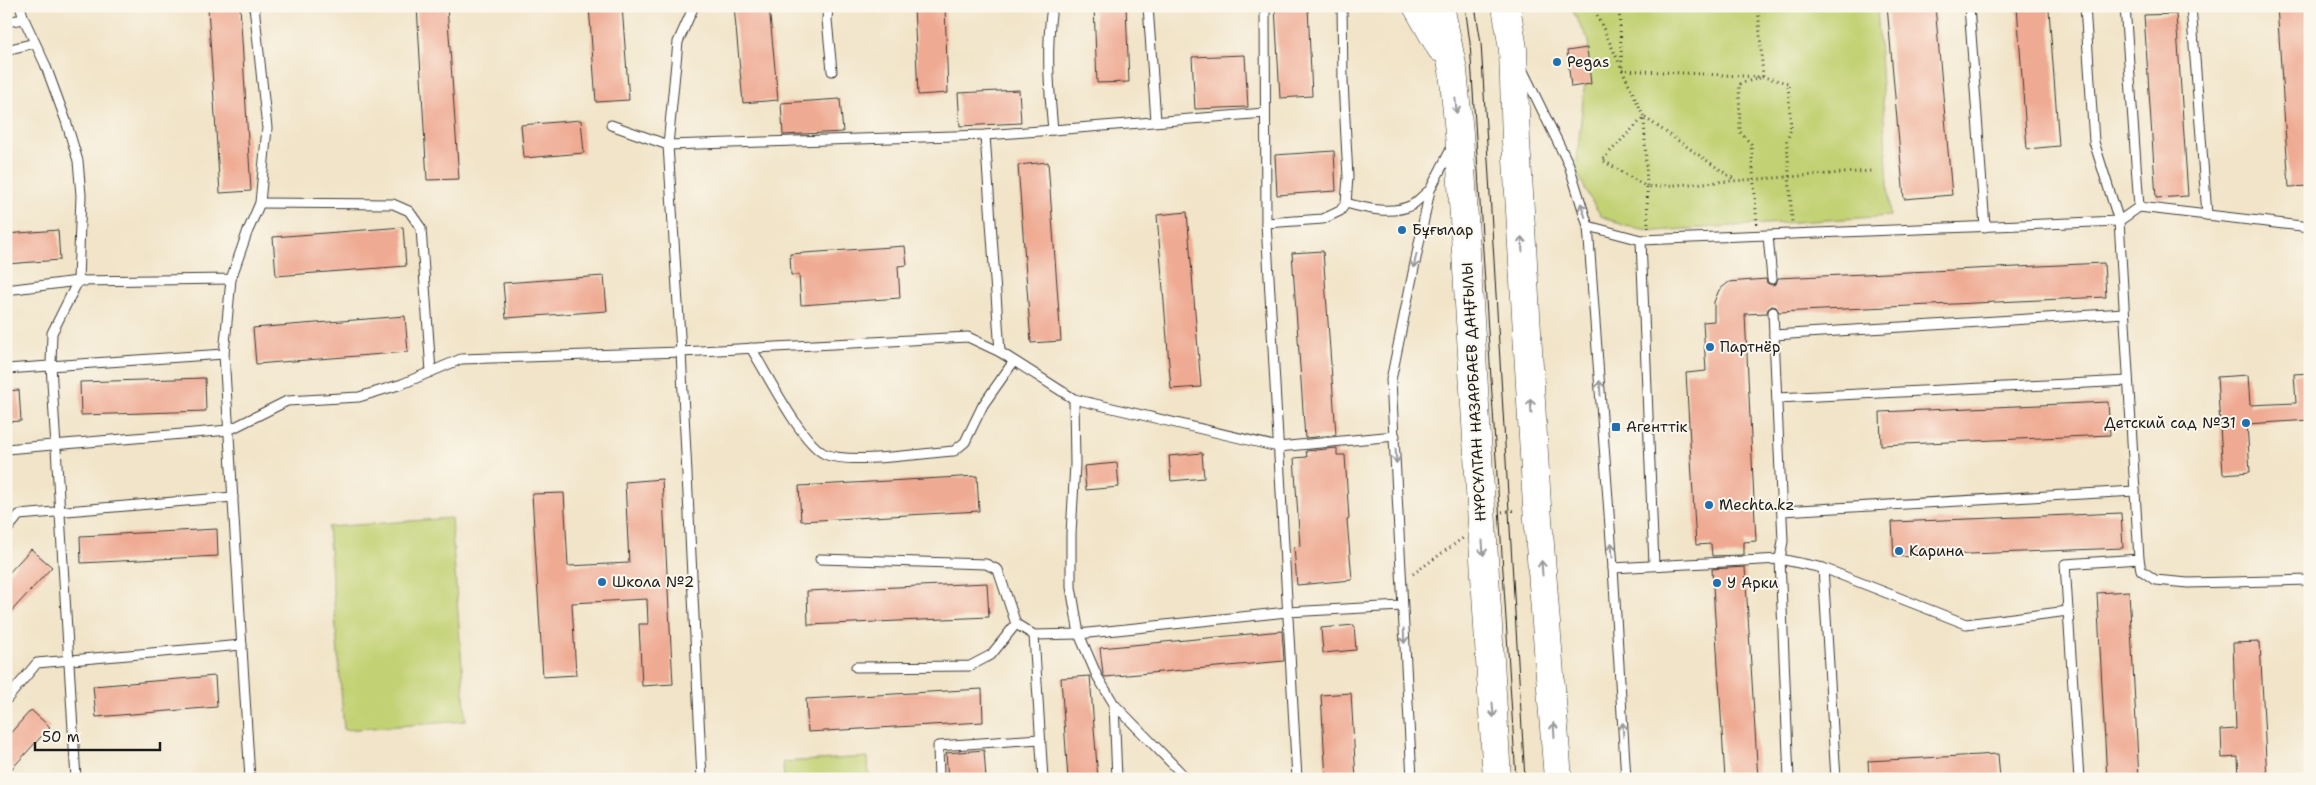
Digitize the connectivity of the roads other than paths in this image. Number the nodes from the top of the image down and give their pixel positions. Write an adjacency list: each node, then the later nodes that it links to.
1 (20, 6): 16 (lane)
2 (254, 6): 31 (lane)
3 (694, 6): 29 (lane)
4 (828, 6): 22 (lane)
5 (1052, 6): 26 (lane)
6 (1148, 6): 24 (lane)
7 (1265, 6): 23 (lane)
8 (1342, 6): 32 (lane)
9 (1417, 6): 21 (main road)
10 (1440, 6): 21 (main road, НҰРСҰЛТАН НАЗАРБАЕВ ДАҢҒЫЛЫ)
11 (1969, 6): 38 (lane)
12 (2085, 6): 35 (lane)
13 (2125, 6): 33 (lane)
14 (2191, 6): 34 (lane)
15 (1507, 8): 19 (main road)
16 (24, 19): 17 (lane); 18 (lane)
17 (6, 22)
18 (35, 43): 20 (lane); 44 (lane)
19 (1513, 49): 37 (lane, one-way to 19); 99 (main road, one-way to 19)
20 (6, 50)
21 (1453, 70): 27 (main road, НҰРСҰЛТАН НАЗАРБАЕВ ДАҢҒЫЛЫ, one-way to 27)
22 (832, 71)
23 (1265, 114): 24 (lane); 36 (lane)
24 (1156, 121): 26 (lane)
25 (611, 125): 29 (lane)
26 (1053, 130): 28 (lane)
27 (1459, 134): 30 (lane); 98 (main road, НҰРСҰЛТАН НАЗАРБАЕВ ДАҢҒЫЛЫ, one-way to 98)
28 (985, 135): 29 (lane); 51 (lane)
29 (668, 145): 50 (lane)
30 (1430, 190): 32 (lane); 61 (lane, one-way to 61)
31 (260, 203): 42 (lane); 56 (lane)
32 (1346, 203): 36 (lane)
33 (2140, 207): 34 (lane); 35 (lane)
34 (2207, 215): 39 (lane)
35 (2119, 221): 38 (lane); 47 (lane)
36 (1266, 223): 63 (lane)
37 (1588, 226): 41 (lane); 74 (lane, one-way to 37)
38 (1984, 227): 40 (lane)
39 (2310, 227)
40 (1768, 236): 41 (lane); 43 (lane)
41 (1641, 240): 73 (lane)
42 (231, 279): 44 (lane); 52 (lane)
43 (1772, 279)
44 (78, 282): 45 (lane); 54 (lane)
45 (6, 290)
46 (1773, 312): 48 (lane)
47 (2124, 313): 48 (lane); 57 (lane)
48 (1774, 335): 58 (lane)
49 (752, 348): 50 (lane); 51 (lane); 53 (lane)
50 (681, 352): 56 (lane); 91 (lane)
51 (1000, 352): 53 (lane)
52 (224, 354): 54 (lane); 60 (lane)
53 (1014, 361): 59 (lane)
54 (50, 365): 55 (lane); 62 (lane)
55 (6, 369)
56 (430, 372): 60 (lane)
57 (2128, 381): 58 (lane); 65 (lane)
58 (1777, 398): 68 (lane)
59 (1074, 399): 63 (lane); 81 (lane)
60 (229, 430): 62 (lane); 66 (lane)
61 (1395, 436): 63 (lane); 77 (lane, one-way to 77)
62 (56, 444): 64 (lane); 67 (lane)
63 (1278, 447): 79 (lane)
64 (6, 449)
65 (2134, 491): 68 (lane); 72 (lane)
66 (233, 497): 67 (lane); 83 (lane)
67 (60, 511): 69 (lane); 84 (lane)
68 (1782, 511): 71 (lane)
69 (6, 531)
70 (820, 559): 80 (lane)
71 (1780, 559): 73 (lane); 75 (lane); 101 (lane)
72 (2139, 559): 76 (lane); 78 (lane)
73 (1654, 566): 74 (lane)
74 (1613, 568): 100 (lane, one-way to 74)
75 (1823, 568): 78 (lane); 102 (lane)
76 (2310, 580)
77 (1402, 606): 79 (lane); 97 (lane, one-way to 97)
78 (2068, 611): 103 (lane)
79 (1287, 612): 81 (lane); 96 (lane)
80 (1016, 624): 82 (lane); 85 (lane)
81 (1079, 634): 82 (lane); 87 (lane)
82 (1034, 635): 88 (lane)
83 (242, 646): 84 (lane); 90 (lane)
84 (69, 662): 86 (lane); 89 (lane)
85 (856, 667)
86 (6, 700)
87 (1114, 704): 94 (lane); 95 (lane)
88 (1040, 739): 92 (lane); 93 (lane)
89 (76, 779)
90 (250, 779)
91 (702, 779)
92 (939, 779)
93 (1044, 779)
94 (1117, 779)
95 (1186, 779)
96 (1297, 779)
97 (1412, 779)
98 (1497, 779)
99 (1558, 779)
100 (1626, 779)
101 (1789, 779)
102 (1836, 779)
103 (2079, 779)

